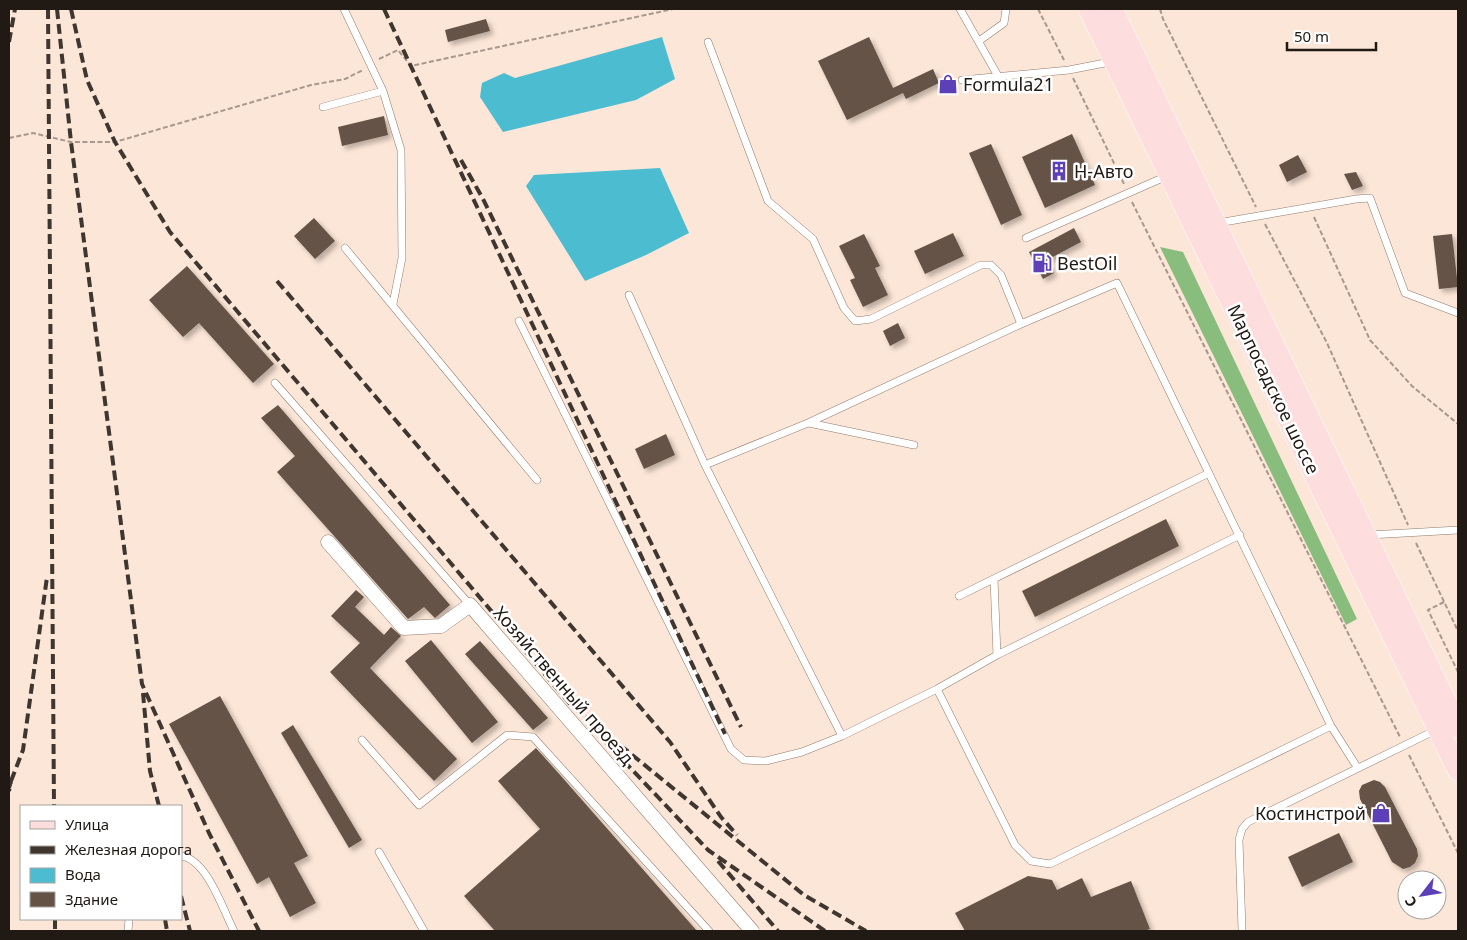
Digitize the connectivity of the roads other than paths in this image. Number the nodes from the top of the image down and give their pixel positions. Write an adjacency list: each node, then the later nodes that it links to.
1 (344, 9): 11 (lane)
2 (960, 9): 6 (lane)
3 (1006, 9): 6 (lane)
4 (1089, 9): 8 (main road, Марпосадское шоссе)
5 (1112, 9): 14 (main road, Марпосадское шоссе)
6 (979, 41): 9 (lane)
7 (708, 42): 21 (lane)
8 (1114, 61): 9 (lane); 13 (main road, Марпосадское шоссе)
9 (998, 76): 10 (lane)
10 (962, 80)
11 (383, 91): 12 (lane); 18 (lane)
12 (322, 107)
13 (1170, 175): 15 (lane); 37 (main road, Марпосадское шоссе)
14 (1215, 223): 19 (lane); 30 (main road, Марпосадское шоссе)
15 (1026, 238)
16 (345, 248): 18 (lane)
17 (629, 295): 25 (lane)
18 (393, 304): 27 (lane)
19 (1458, 313)
20 (519, 321): 39 (lane)
21 (1021, 324): 23 (lane); 26 (lane)
22 (275, 383): 34 (lane)
23 (808, 423): 24 (lane); 25 (lane)
24 (914, 446)
25 (705, 465): 39 (lane)
26 (1209, 473): 29 (lane); 32 (lane)
27 (537, 480)
28 (1458, 530): 30 (lane)
29 (1240, 535): 35 (lane); 38 (lane)
30 (1365, 536): 37 (main road, Марпосадское шоссе)
31 (328, 542): 34 (street, Хозяйственный проезд)
32 (994, 579): 33 (lane); 35 (lane)
33 (959, 596)
34 (470, 605): 49 (street, Хозяйственный проезд)
35 (997, 655): 36 (lane)
36 (937, 689): 38 (lane); 39 (lane)
37 (1453, 725): 41 (lane); 42 (main road, Марпосадское шоссе)
38 (1331, 726): 41 (lane)
39 (842, 736)
40 (362, 740): 48 (lane)
41 (1357, 768): 45 (lane)
42 (1458, 770)
43 (380, 852): 47 (lane)
44 (182, 856): 46 (lane)
45 (1242, 930)
46 (234, 931)
47 (424, 931)
48 (708, 931)
49 (752, 931)

